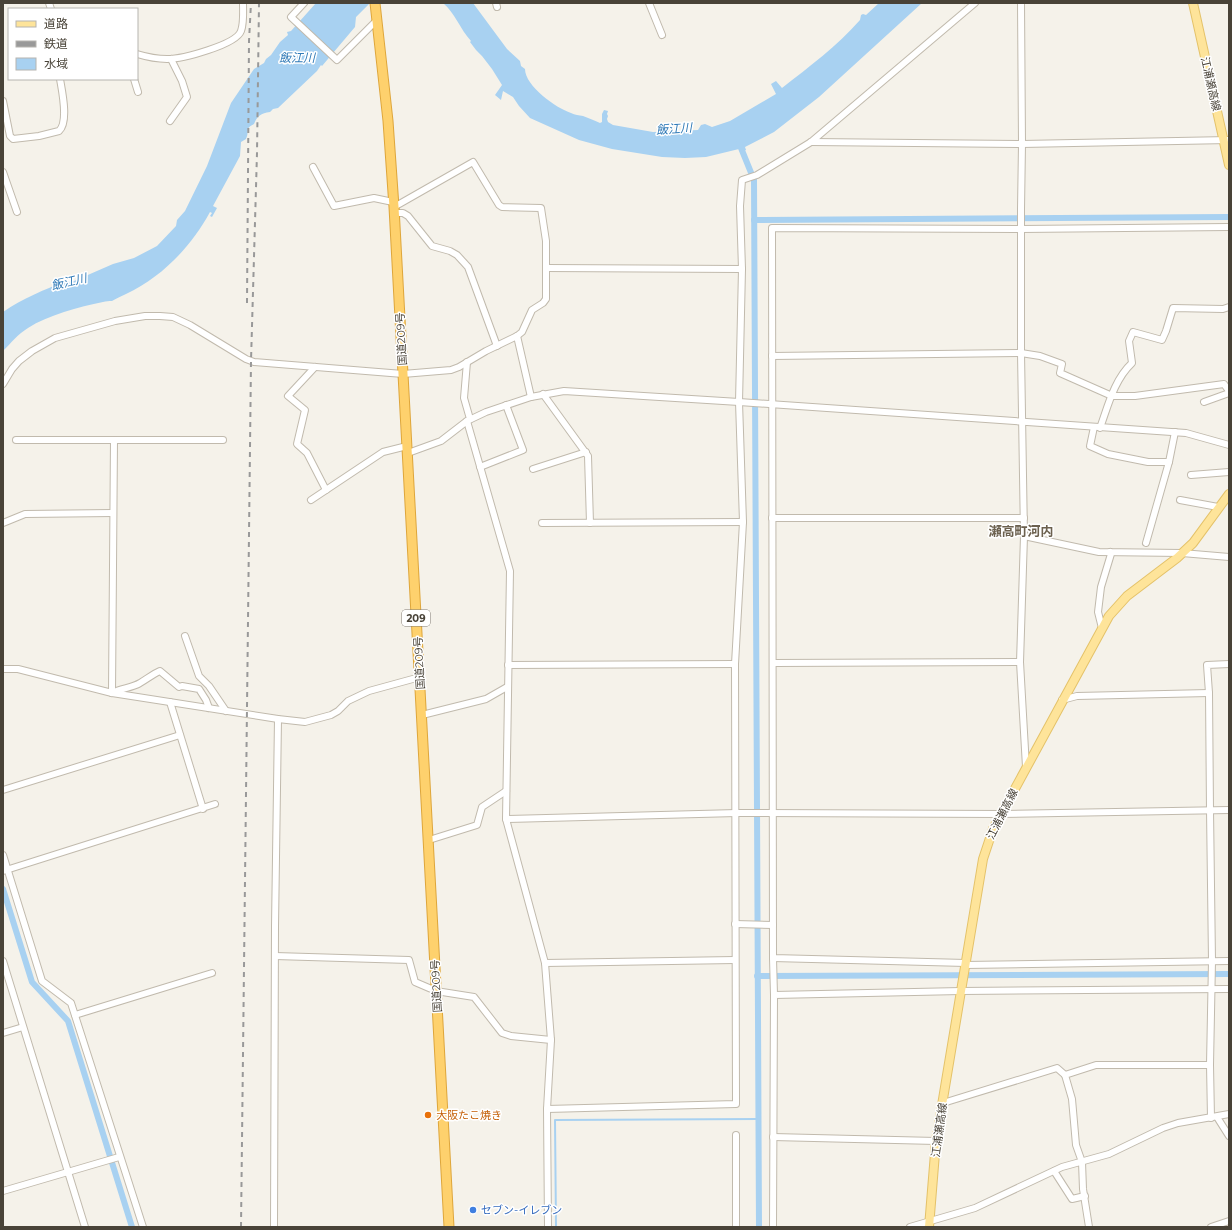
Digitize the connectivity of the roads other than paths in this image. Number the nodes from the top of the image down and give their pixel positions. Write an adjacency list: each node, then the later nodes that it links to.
1 (243, 3): 11 (street)
2 (304, 3): 8 (street)
3 (649, 3): 9 (street)
4 (974, 3): 18 (street)
5 (1021, 3): 19 (street)
6 (1193, 3): 17 (main road, 江浦瀬高線)
7 (376, 7): 8 (highway, 国道209号 / 209)
8 (377, 20): 23 (highway, 国道209号 / 209)
9 (662, 35)
10 (140, 55): 11 (street)
11 (171, 59): 16 (street)
12 (60, 80): 15 (street)
13 (134, 80): 14 (street)
14 (138, 92)
15 (3, 103)
16 (170, 121)
17 (1226, 140): 19 (street); 20 (main road, 江浦瀬高線)
18 (811, 142): 19 (street); 28 (street)
19 (1022, 144): 26 (street)
20 (1229, 165)
21 (312, 166): 23 (street)
22 (3, 172): 24 (street)
23 (394, 208): 27 (street); 31 (street); 36 (highway, 国道209号 / 209)
24 (17, 212)
25 (1229, 227): 26 (street)
26 (1021, 229): 32 (street); 33 (street)
27 (546, 268): 28 (street); 30 (street)
28 (742, 269): 42 (street)
29 (1229, 307): 40 (street)
30 (518, 336): 31 (street); 41 (street)
31 (497, 346): 34 (street)
32 (1021, 353): 33 (street); 40 (street); 47 (street)
33 (772, 356): 44 (street)
34 (467, 362): 36 (street); 46 (street)
35 (315, 367): 36 (street); 37 (street); 61 (street)
36 (403, 374): 54 (highway, 国道209号 / 209)
37 (3, 384)
38 (1229, 392): 40 (street); 43 (street)
39 (543, 394): 41 (street); 42 (street); 55 (street)
40 (1112, 396): 48 (street)
41 (531, 397): 45 (street)
42 (739, 402): 44 (street); 70 (street)
43 (1204, 402)
44 (770, 404): 47 (street); 67 (street)
45 (506, 405): 46 (street); 57 (street)
46 (468, 420): 54 (street); 57 (street)
47 (1023, 422): 48 (street); 68 (street)
48 (1097, 428): 49 (street); 56 (street)
49 (1175, 432): 53 (street); 56 (street)
50 (16, 440): 51 (street)
51 (114, 440): 52 (street); 66 (street)
52 (223, 440)
53 (1229, 445)
54 (408, 450): 61 (street); 86 (highway, 国道209号 / 209)
55 (586, 452): 58 (street); 72 (street)
56 (1169, 462): 74 (street)
57 (480, 467): 84 (street)
58 (533, 469)
59 (1229, 472): 60 (street)
60 (1191, 475)
61 (326, 490): 63 (street)
62 (1229, 494): 65 (main road, 江浦瀬高線)
63 (311, 500)
64 (1180, 500): 65 (street)
65 (1218, 507): 76 (main road, 江浦瀬高線)
66 (113, 513): 69 (street); 88 (street)
67 (772, 518): 68 (street); 81 (street)
68 (1024, 518): 73 (street)
69 (3, 522)
70 (743, 522): 72 (street); 82 (street)
71 (542, 523): 72 (street)
72 (590, 523)
73 (1024, 536): 75 (street); 80 (street)
74 (1146, 543)
75 (1110, 552): 76 (street); 78 (street)
76 (1182, 554): 77 (street); 78 (main road, 江浦瀬高線)
77 (1229, 557)
78 (1102, 628): 90 (main road, 江浦瀬高線)
79 (185, 636): 93 (street)
80 (1020, 662): 81 (street); 97 (street)
81 (773, 663): 105 (street)
82 (735, 664): 84 (street); 104 (street)
83 (1229, 664): 89 (street)
84 (508, 665): 87 (street)
85 (3, 669): 88 (street)
86 (420, 677): 94 (highway, 国道209号 / 209); 95 (street)
87 (507, 687): 94 (street); 99 (street)
88 (112, 693): 91 (street); 92 (street)
89 (1209, 693): 90 (street); 102 (street)
90 (1062, 700): 97 (main road, 江浦瀬高線)
91 (170, 702): 92 (street); 96 (street)
92 (209, 708): 93 (street)
93 (226, 711): 95 (street)
94 (422, 715): 108 (highway, 国道209号 / 209)
95 (278, 719): 113 (street)
96 (180, 735): 98 (street); 101 (street)
97 (1026, 768): 106 (main road, 江浦瀬高線)
98 (3, 790)
99 (506, 791): 107 (street); 108 (street)
100 (215, 804): 101 (street)
101 (203, 809): 110 (street)
102 (1210, 810): 103 (street); 106 (street); 118 (street)
103 (1229, 810)
104 (736, 813): 105 (street); 107 (street); 111 (street)
105 (772, 813): 106 (street); 112 (street)
106 (1002, 814): 120 (main road, 江浦瀬高線)
107 (506, 819): 119 (street)
108 (428, 840): 125 (highway, 国道209号 / 209)
109 (3, 855): 110 (street)
110 (5, 871): 127 (street)
111 (737, 924): 112 (street); 115 (street)
112 (771, 925): 114 (street)
113 (275, 956): 125 (street); 151 (street)
114 (773, 958): 120 (street); 126 (street)
115 (735, 960): 119 (street); 134 (street)
116 (3, 961): 128 (street)
117 (1229, 961): 118 (street)
118 (1212, 962): 120 (street); 122 (street)
119 (545, 963): 130 (street)
120 (965, 964): 123 (main road, 江浦瀬高線)
121 (212, 973): 127 (street)
122 (1211, 987): 123 (street); 124 (street); 131 (street)
123 (962, 989): 126 (street); 133 (main road, 江浦瀬高線)
124 (1229, 989)
125 (436, 991): 130 (street); 152 (highway, 国道209号 / 209)
126 (774, 995): 139 (street)
127 (74, 1015): 141 (street)
128 (23, 1027): 129 (street); 143 (street)
129 (3, 1033)
130 (551, 1040): 134 (street)
131 (1210, 1065): 132 (street); 136 (street)
132 (1065, 1075): 133 (street); 142 (street)
133 (943, 1103): 140 (main road, 江浦瀬高線)
134 (547, 1109): 153 (street)
135 (1229, 1114): 136 (street)
136 (1214, 1117): 138 (street); 142 (street)
137 (736, 1135): 154 (street)
138 (1229, 1136)
139 (773, 1137): 140 (street); 155 (street)
140 (936, 1141): 148 (main road, 江浦瀬高線)
141 (119, 1157): 143 (street); 150 (street)
142 (1082, 1162): 144 (street); 146 (street)
143 (68, 1171): 145 (street); 149 (street)
144 (1054, 1171): 146 (street); 148 (street)
145 (3, 1191)
146 (1085, 1196): 157 (street)
147 (1229, 1221): 158 (street)
148 (929, 1224): 156 (street)
149 (85, 1227)
150 (143, 1227)
151 (274, 1227)
152 (449, 1227)
153 (548, 1227)
154 (736, 1227)
155 (772, 1227)
156 (910, 1227)
157 (1089, 1227)
158 (1211, 1227)

